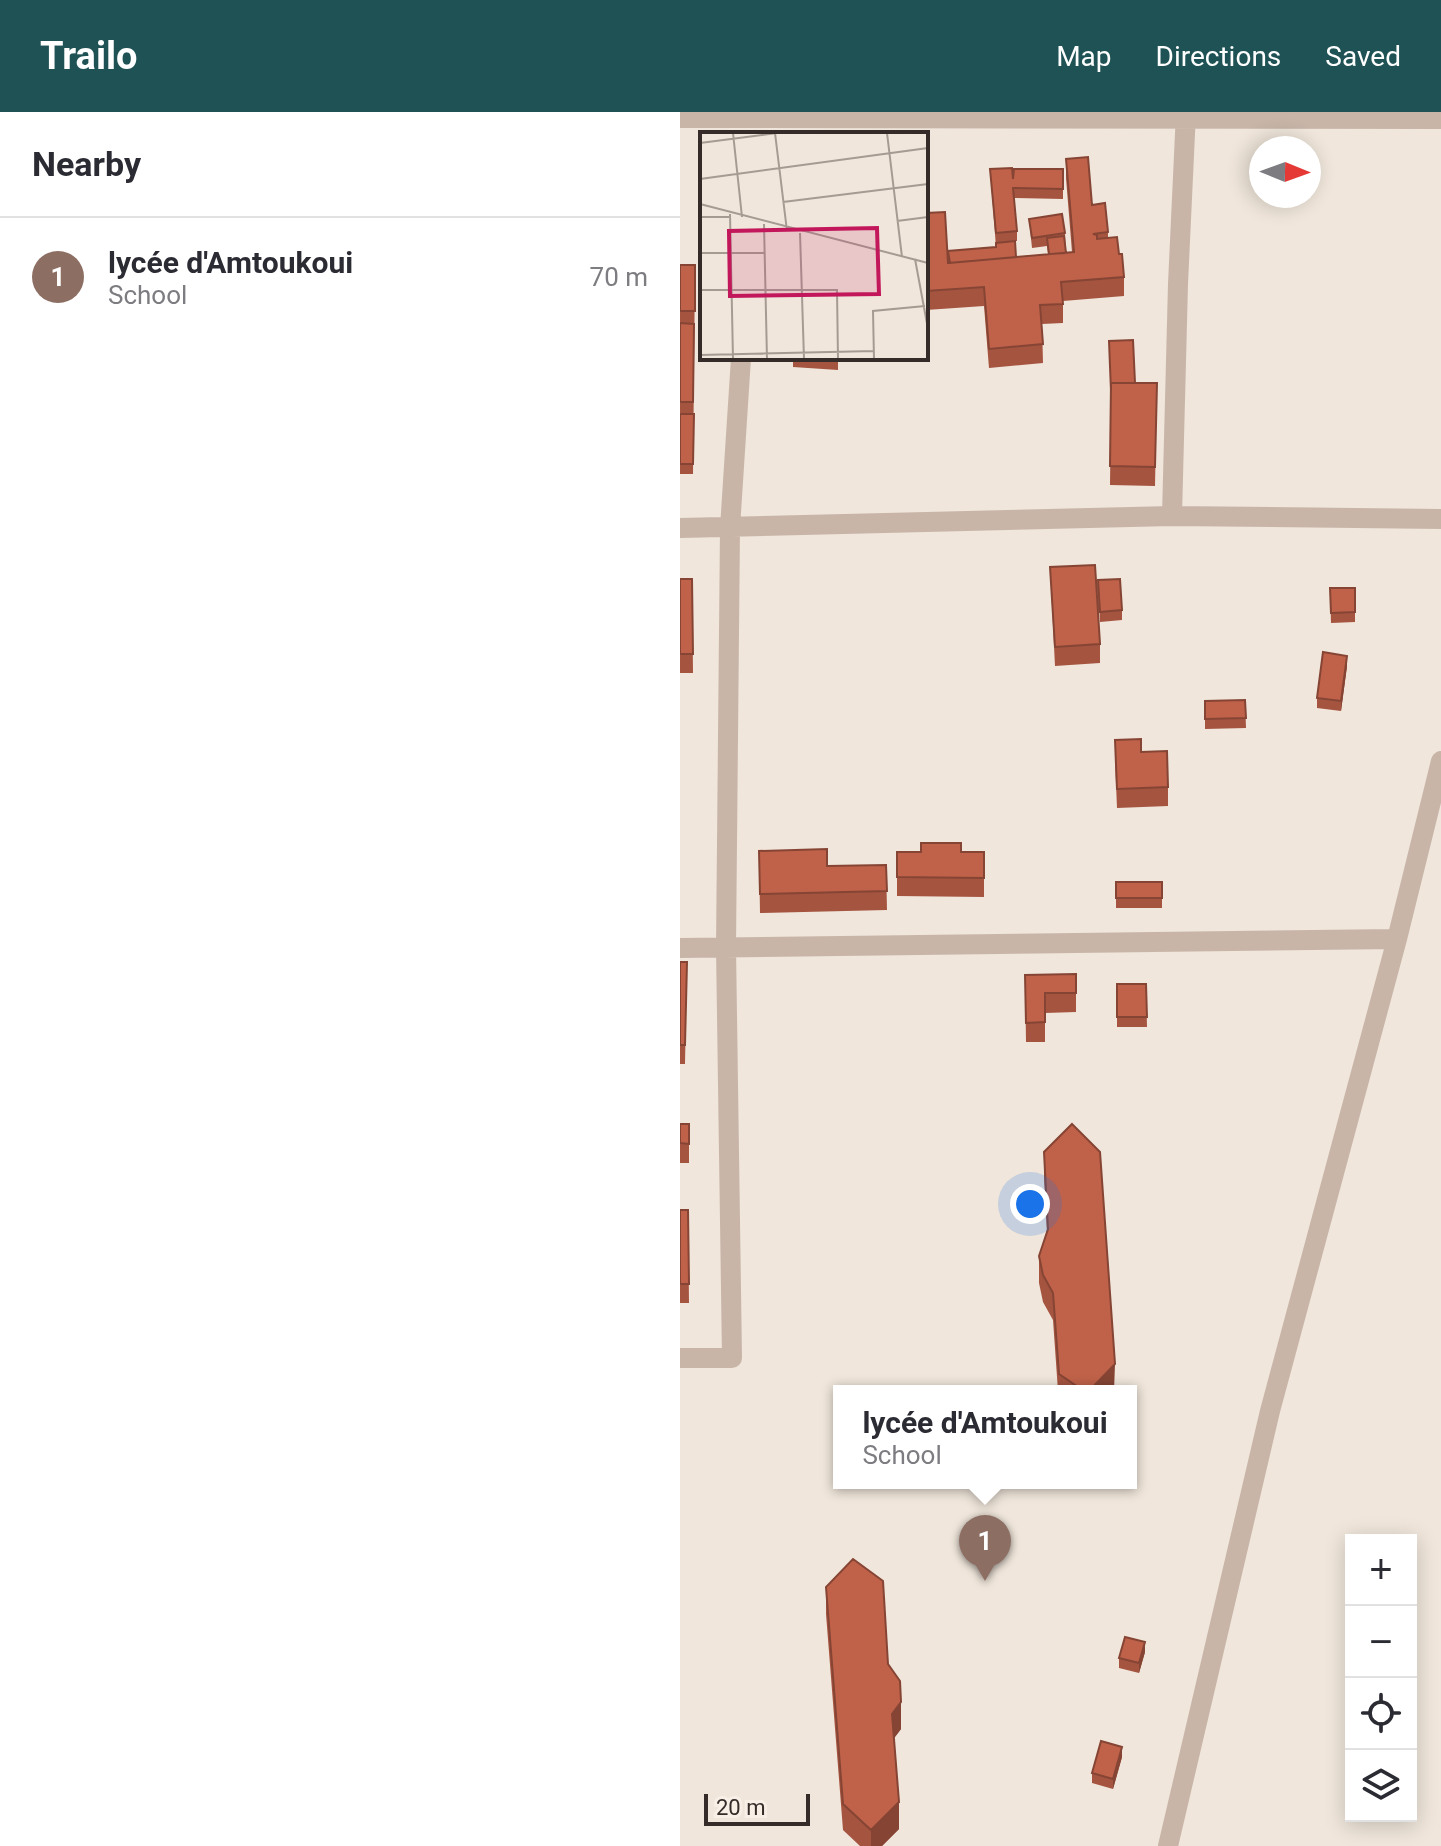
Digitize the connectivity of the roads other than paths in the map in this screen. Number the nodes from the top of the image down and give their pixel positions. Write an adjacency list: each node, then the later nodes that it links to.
1 (1186, 115): 3 (street); 4 (street); 6 (street)
2 (680, 118): 4 (street)
3 (1441, 119)
4 (751, 121)
5 (741, 360): 9 (street)
6 (1172, 516): 7 (street); 9 (street)
7 (1441, 519)
8 (680, 528): 9 (street)
9 (730, 528): 13 (street)
10 (1441, 761): 11 (street)
11 (1437, 785): 12 (street)
12 (1397, 939): 13 (street); 16 (street)
13 (726, 947): 14 (street); 15 (street)
14 (680, 948)
15 (680, 1358)
16 (1168, 1846)

